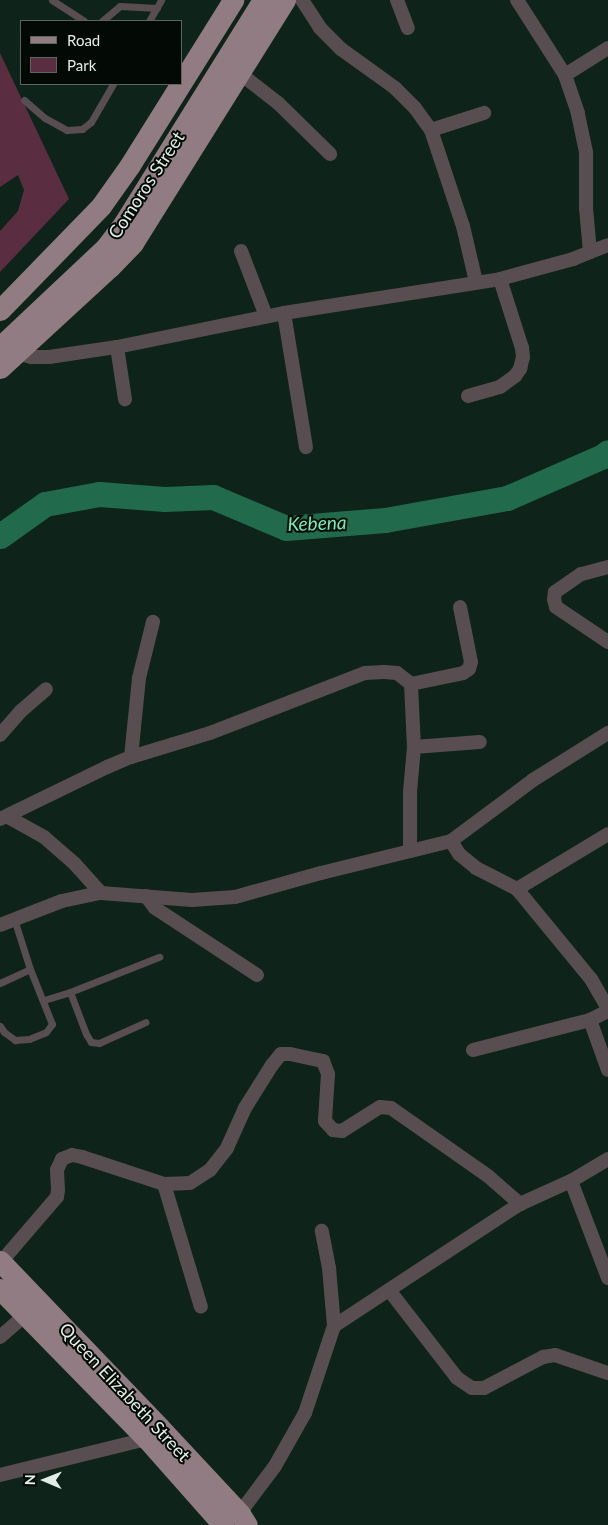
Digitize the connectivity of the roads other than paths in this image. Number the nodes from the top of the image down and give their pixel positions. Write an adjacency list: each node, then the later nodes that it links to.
1 (52, 0): 10 (lane)
2 (162, 0): 9 (lane)
3 (233, 0): 17 (main road, Comoros Street)
4 (263, 0): 33 (main road, Comoros Street)
5 (286, 0): 15 (main road)
6 (302, 0): 22 (street)
7 (397, 0): 13 (street)
8 (517, 0): 16 (street)
9 (157, 8): 11 (lane); 12 (lane)
10 (82, 20)
11 (103, 20)
12 (150, 20)
13 (408, 28)
14 (608, 48): 16 (street)
15 (238, 72): 23 (street); 33 (main road)
16 (565, 75): 26 (street)
17 (182, 82)
18 (112, 85): 20 (lane)
19 (180, 85): 29 (main road, Comoros Street)
20 (24, 100)
21 (484, 113): 22 (street)
22 (431, 130): 28 (street)
23 (330, 154)
24 (607, 247): 26 (street)
25 (241, 251): 31 (street)
26 (590, 252): 27 (street)
27 (500, 279): 28 (street); 35 (street)
28 (476, 282): 30 (street)
29 (0, 310)
30 (284, 313): 31 (street); 37 (street)
31 (266, 316): 32 (street)
32 (117, 347): 33 (street); 36 (street)
33 (8, 350): 34 (main road)
34 (0, 368)
35 (468, 396)
36 (125, 399)
37 (306, 447)
38 (608, 567): 41 (street)
39 (460, 607): 42 (street)
40 (153, 622): 48 (street)
41 (608, 642)
42 (411, 684): 47 (street); 48 (street)
43 (46, 689): 45 (street)
44 (608, 733): 51 (street)
45 (0, 735)
46 (480, 742): 47 (street)
47 (414, 747): 52 (street)
48 (131, 757): 49 (street)
49 (4, 818): 54 (street)
50 (608, 834): 53 (street)
51 (450, 841): 52 (street); 53 (street)
52 (410, 851): 55 (street)
53 (517, 889): 64 (street)
54 (101, 893): 55 (street); 56 (street)
55 (146, 896): 60 (street)
56 (14, 919): 57 (street); 59 (lane)
57 (0, 925)
58 (159, 957): 62 (lane)
59 (30, 969): 61 (lane); 63 (lane)
60 (257, 975)
61 (0, 983)
62 (70, 992): 63 (lane); 66 (lane)
63 (44, 1000): 67 (lane)
64 (608, 1010): 65 (street)
65 (590, 1020): 68 (street); 69 (street)
66 (146, 1022)
67 (0, 1026)
68 (473, 1050)
69 (608, 1070)
70 (608, 1158): 71 (street)
71 (571, 1181): 73 (street); 76 (street)
72 (164, 1184): 73 (street); 75 (street); 79 (street)
73 (520, 1204): 78 (street)
74 (322, 1231): 81 (street)
75 (0, 1262): 86 (main road, Queen Elizabeth Street)
76 (608, 1278)
77 (0, 1289): 80 (main road, Queen Elizabeth Street)
78 (389, 1290): 81 (street); 83 (street)
79 (201, 1308)
80 (25, 1315): 82 (street); 84 (main road, Queen Elizabeth Street)
81 (334, 1326): 86 (street)
82 (0, 1337)
83 (608, 1373)
84 (147, 1439): 85 (street); 86 (main road, Queen Elizabeth Street)
85 (0, 1475)
86 (235, 1522)

